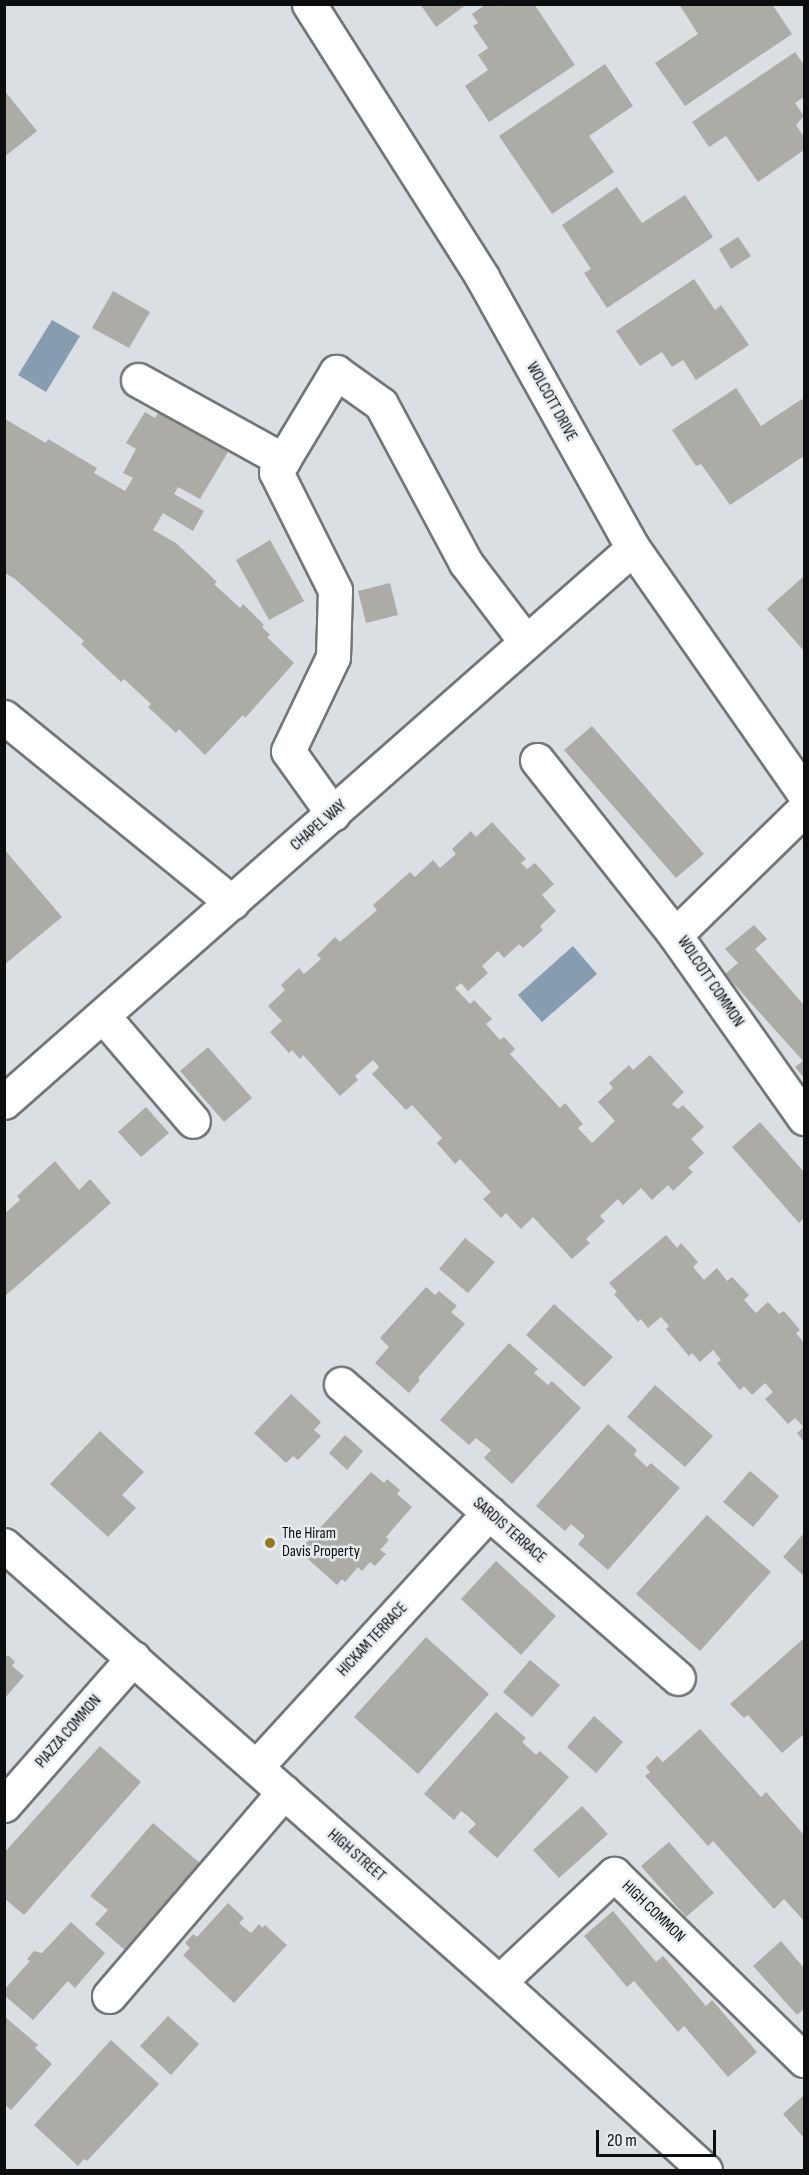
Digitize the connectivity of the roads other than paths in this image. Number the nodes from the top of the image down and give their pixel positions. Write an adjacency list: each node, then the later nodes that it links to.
1 (309, 4): 4 (street, WOLCOTT DRIVE)
2 (138, 380): 3 (street)
3 (283, 460): 5 (street); 10 (street)
4 (633, 548): 5 (street, CHAPEL WAY); 8 (street, WOLCOTT DRIVE)
5 (526, 642): 10 (street, CHAPEL WAY)
6 (4, 717): 11 (street)
7 (537, 760): 12 (street)
8 (804, 793)
9 (804, 809): 12 (street, WOLCOTT COMMON)
10 (333, 814): 11 (street, CHAPEL WAY)
11 (232, 902): 13 (street, CHAPEL WAY)
12 (675, 934): 15 (street, WOLCOTT COMMON)
13 (103, 1016): 14 (street, CHAPEL WAY); 16 (street)
14 (4, 1102)
15 (804, 1118)
16 (193, 1121)
17 (341, 1384): 18 (street, SARDIS TERRACE)
18 (489, 1513): 21 (street, SARDIS TERRACE); 22 (street, HICKAM TERRACE)
19 (4, 1545): 20 (street, HIGH STREET)
20 (133, 1658): 22 (street, HIGH STREET); 24 (street, PIAZZA COMMON)
21 (678, 1678)
22 (256, 1767): 23 (street, HIGH STREET)
23 (284, 1792): 25 (street, HIGH STREET); 26 (street)
24 (4, 1805)
25 (499, 1982): 27 (street, HIGH COMMON); 28 (street, HIGH STREET)
26 (109, 1996)
27 (804, 2060)
28 (705, 2170)

